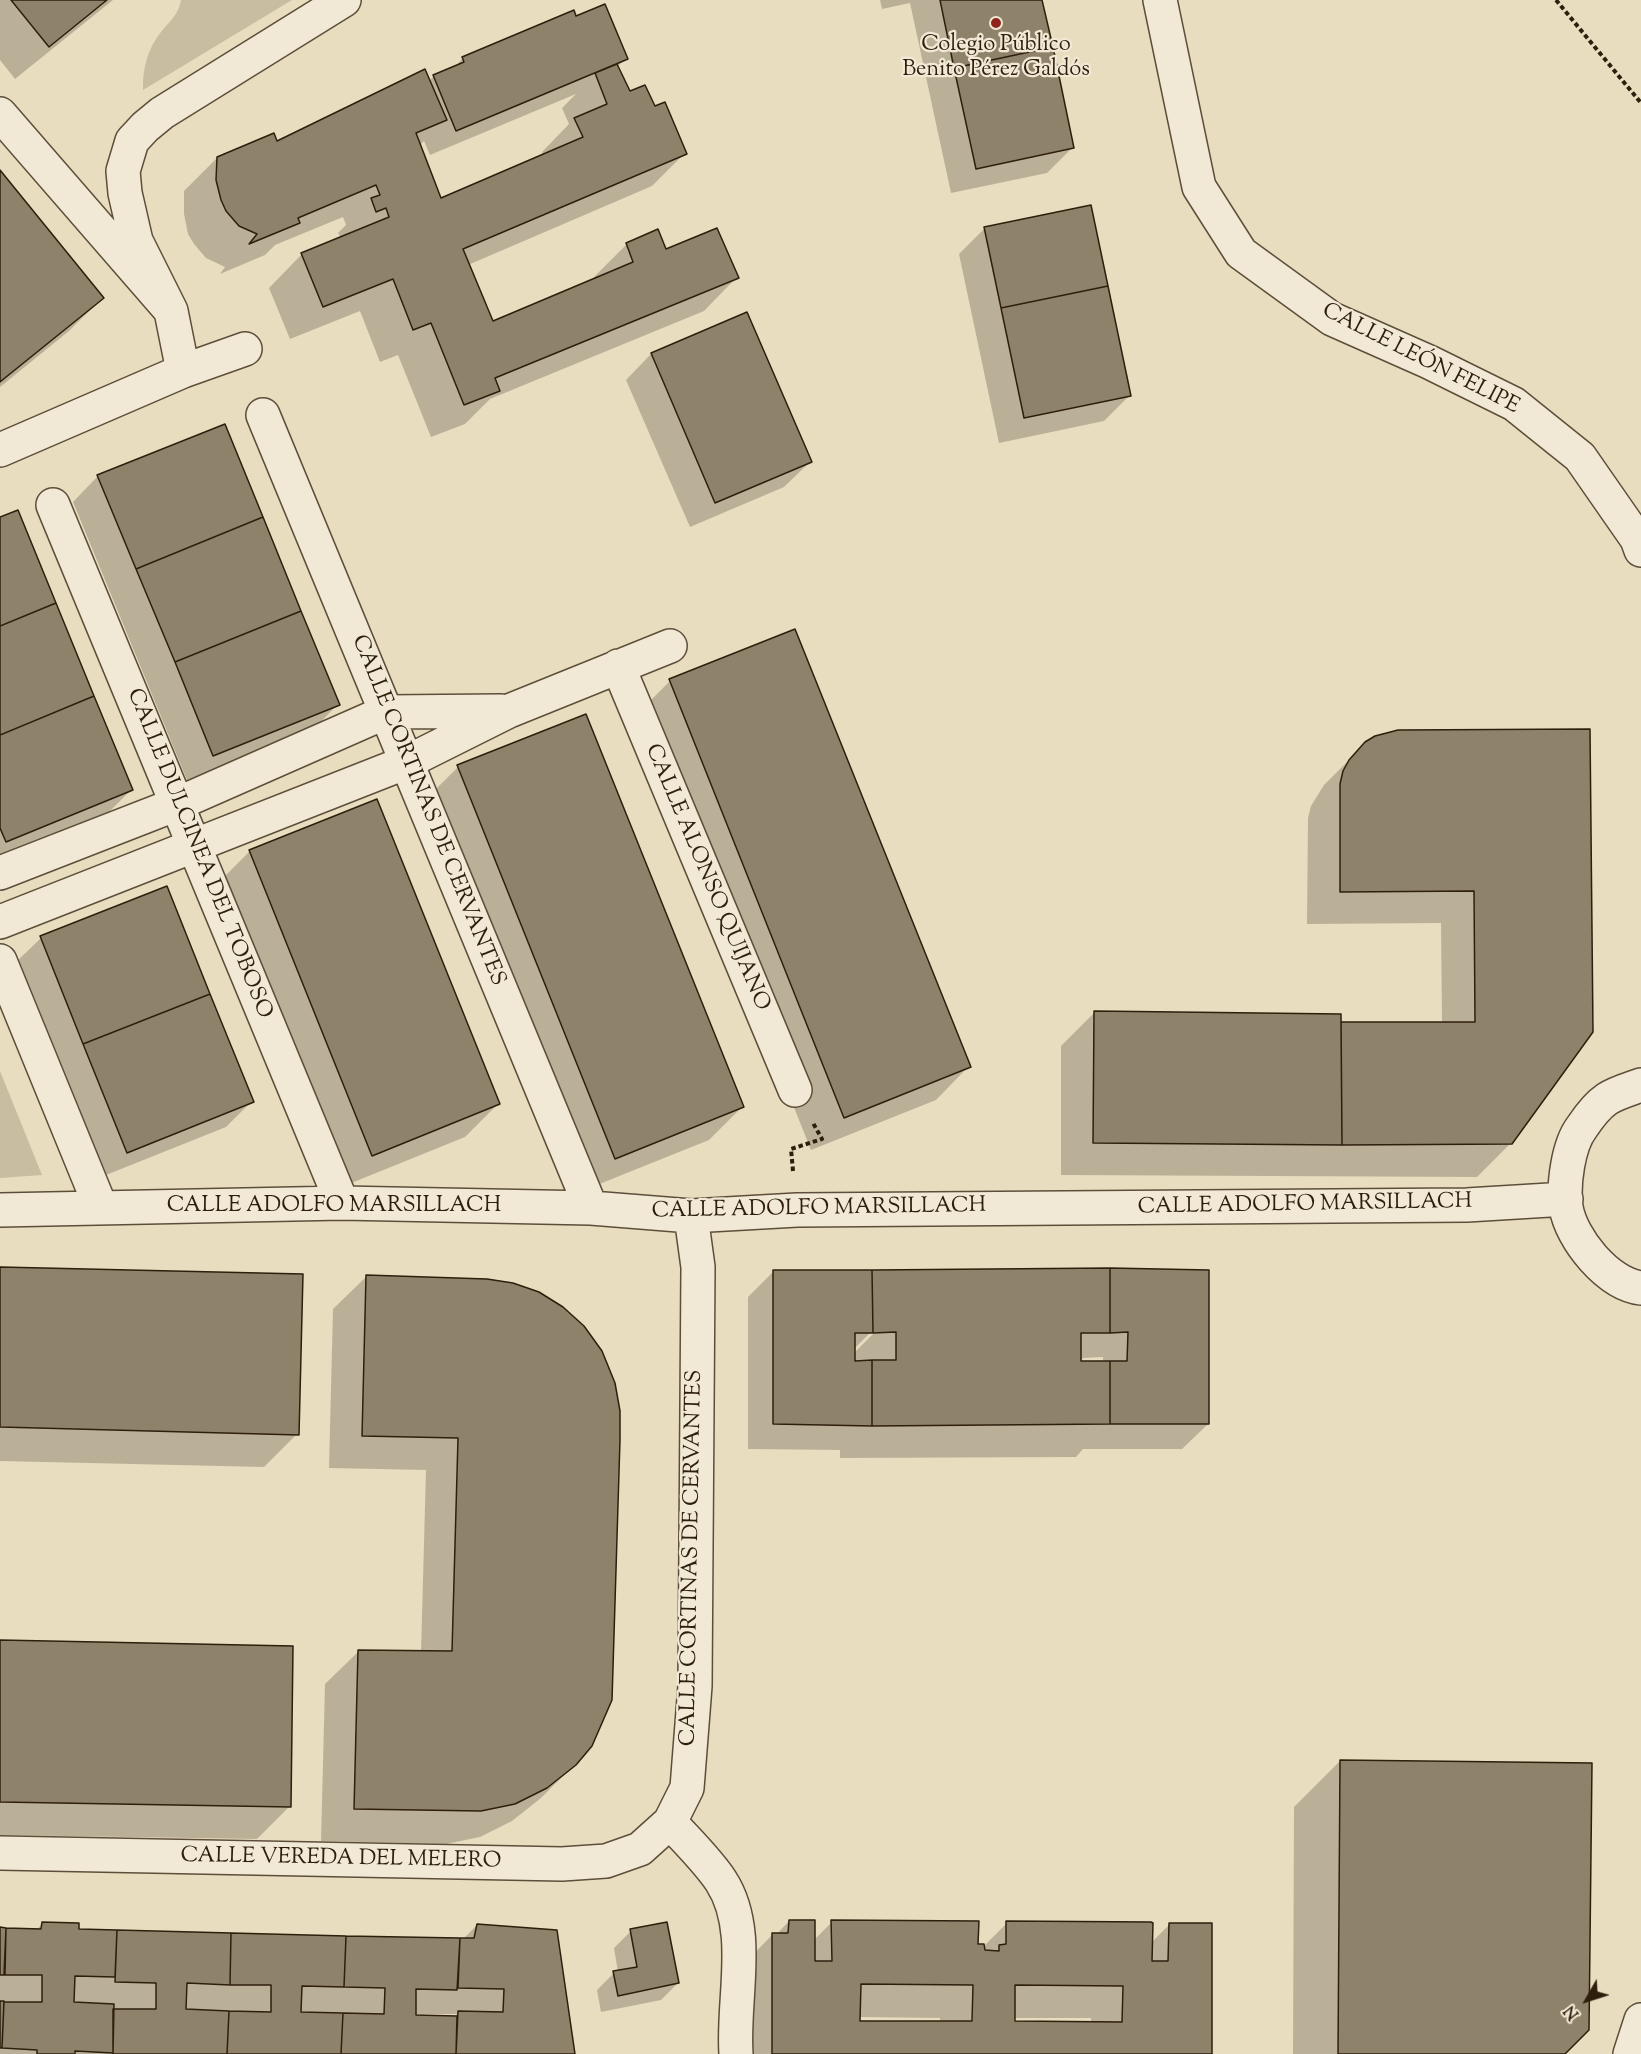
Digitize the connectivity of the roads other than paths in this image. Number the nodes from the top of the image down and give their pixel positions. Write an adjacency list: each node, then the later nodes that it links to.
1 (344, 0): 4 (street)
2 (1160, 0): 10 (street, CALLE LEÓN FELIPE)
3 (0, 114): 4 (street)
4 (171, 312): 6 (street)
5 (245, 349): 6 (street)
6 (183, 371): 8 (street)
7 (263, 415): 14 (street, CALLE CORTINAS DE CERVANTES)
8 (0, 450)
9 (53, 505): 16 (street, CALLE DULCINEA DEL TOBOSO)
10 (1641, 550)
11 (670, 646): 12 (street)
12 (618, 666): 13 (street); 22 (street, CALLE ALONSO QUIJANO)
13 (509, 711): 14 (street); 15 (street)
14 (386, 712): 15 (street, CALLE CORTINAS DE CERVANTES); 16 (street)
15 (407, 762): 17 (street); 25 (street, CALLE CORTINAS DE CERVANTES)
16 (177, 804): 17 (street, CALLE DULCINEA DEL TOBOSO); 18 (street)
17 (194, 846): 19 (street); 24 (street, CALLE DULCINEA DEL TOBOSO)
18 (0, 873)
19 (0, 922)
20 (0, 962): 26 (street)
21 (1638, 1082): 23 (street)
22 (795, 1090)
23 (1566, 1199): 28 (street, CALLE ADOLFO MARSILLACH); 29 (street)
24 (342, 1203): 25 (street, CALLE ADOLFO MARSILLACH); 26 (street, CALLE ADOLFO MARSILLACH)
25 (591, 1208): 28 (street, CALLE ADOLFO MARSILLACH)
26 (101, 1209): 27 (street, CALLE ADOLFO MARSILLACH)
27 (0, 1210)
28 (691, 1216): 30 (street, CALLE CORTINAS DE CERVANTES)
29 (1639, 1293)
30 (670, 1822): 31 (street, CALLE VEREDA DEL MELERO); 33 (street)
31 (0, 1853)
32 (1641, 2020): 34 (street)
33 (736, 2054)
34 (1630, 2054)

